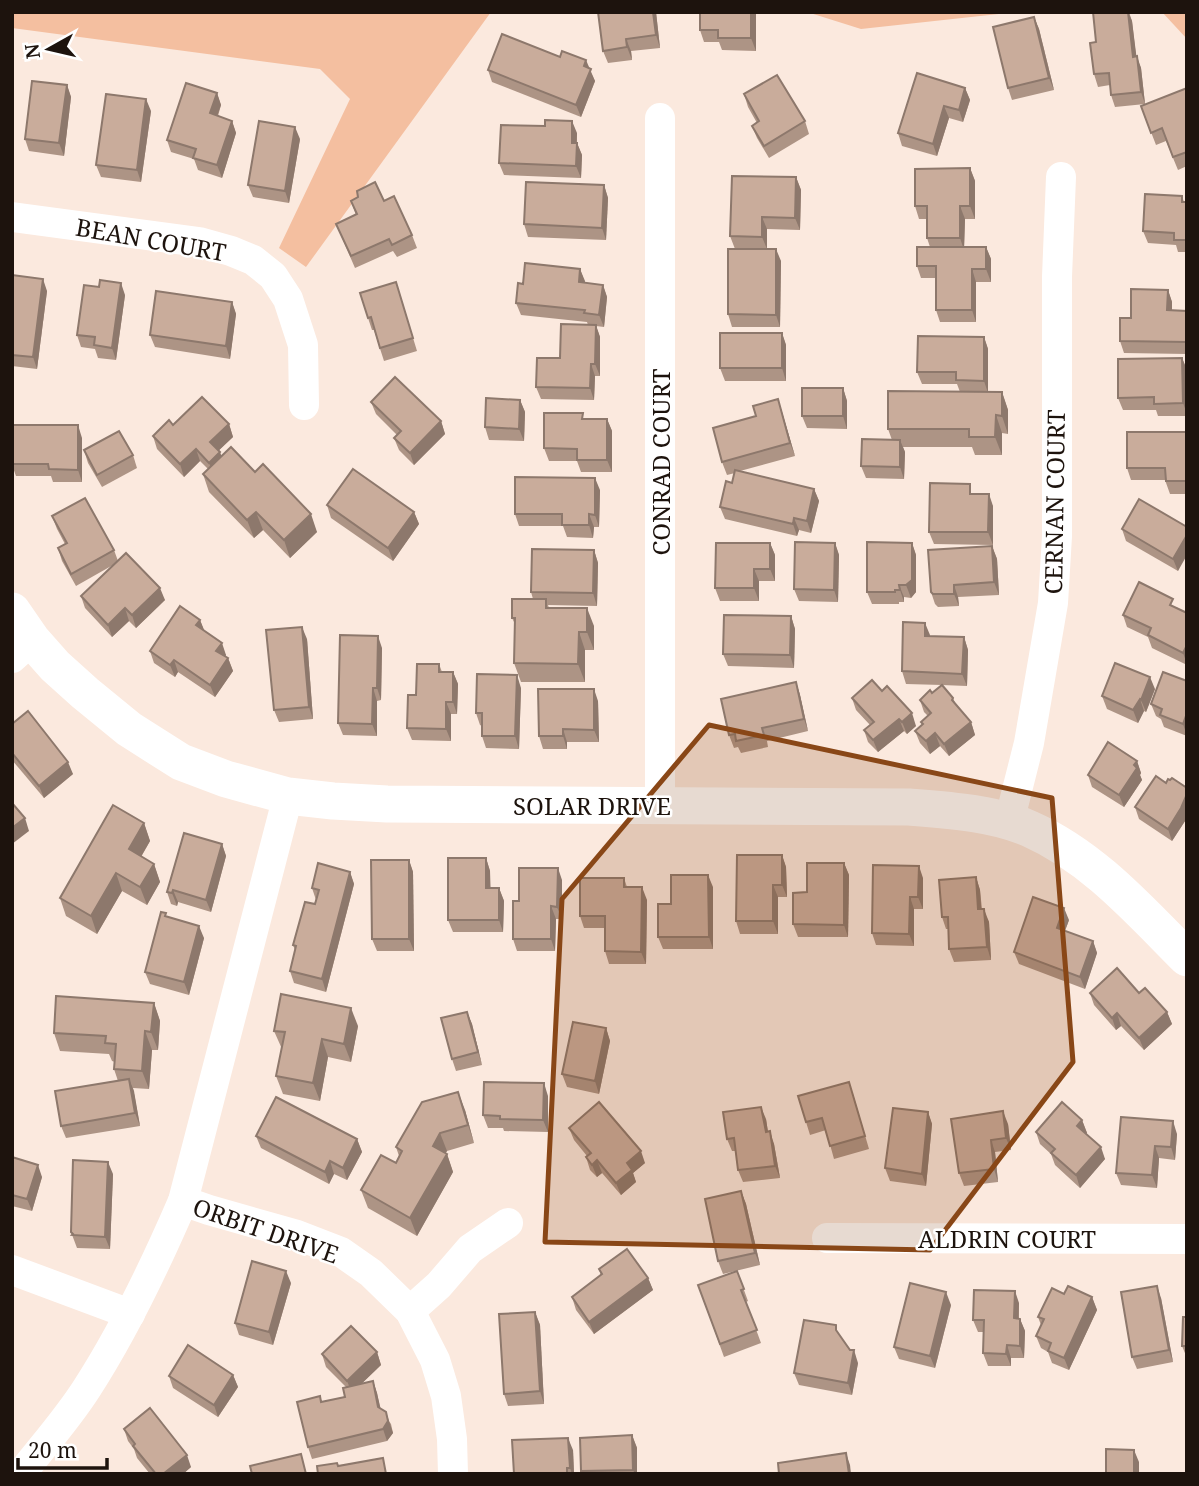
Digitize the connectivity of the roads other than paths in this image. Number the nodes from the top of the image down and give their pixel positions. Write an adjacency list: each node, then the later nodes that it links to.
1 (660, 118): 7 (street, CONRAD COURT)
2 (1061, 177): 8 (street, CERNAN COURT)
3 (12, 217): 4 (street, BEAN COURT)
4 (304, 405)
5 (19, 636): 6 (street, SOLAR DRIVE)
6 (288, 796): 7 (street, SOLAR DRIVE); 10 (street, ORBIT DRIVE)
7 (660, 805): 8 (street, SOLAR DRIVE)
8 (1009, 822): 9 (street, SOLAR DRIVE)
9 (1187, 958)
10 (183, 1201): 15 (street, ORBIT DRIVE); 16 (street, ORBIT DRIVE)
11 (508, 1223): 15 (street)
12 (827, 1238): 13 (street, ALDRIN COURT)
13 (1187, 1239)
14 (12, 1270): 16 (street)
15 (410, 1311): 18 (street, ORBIT DRIVE)
16 (130, 1314): 17 (street, ORBIT DRIVE)
17 (22, 1474)
18 (453, 1474)

